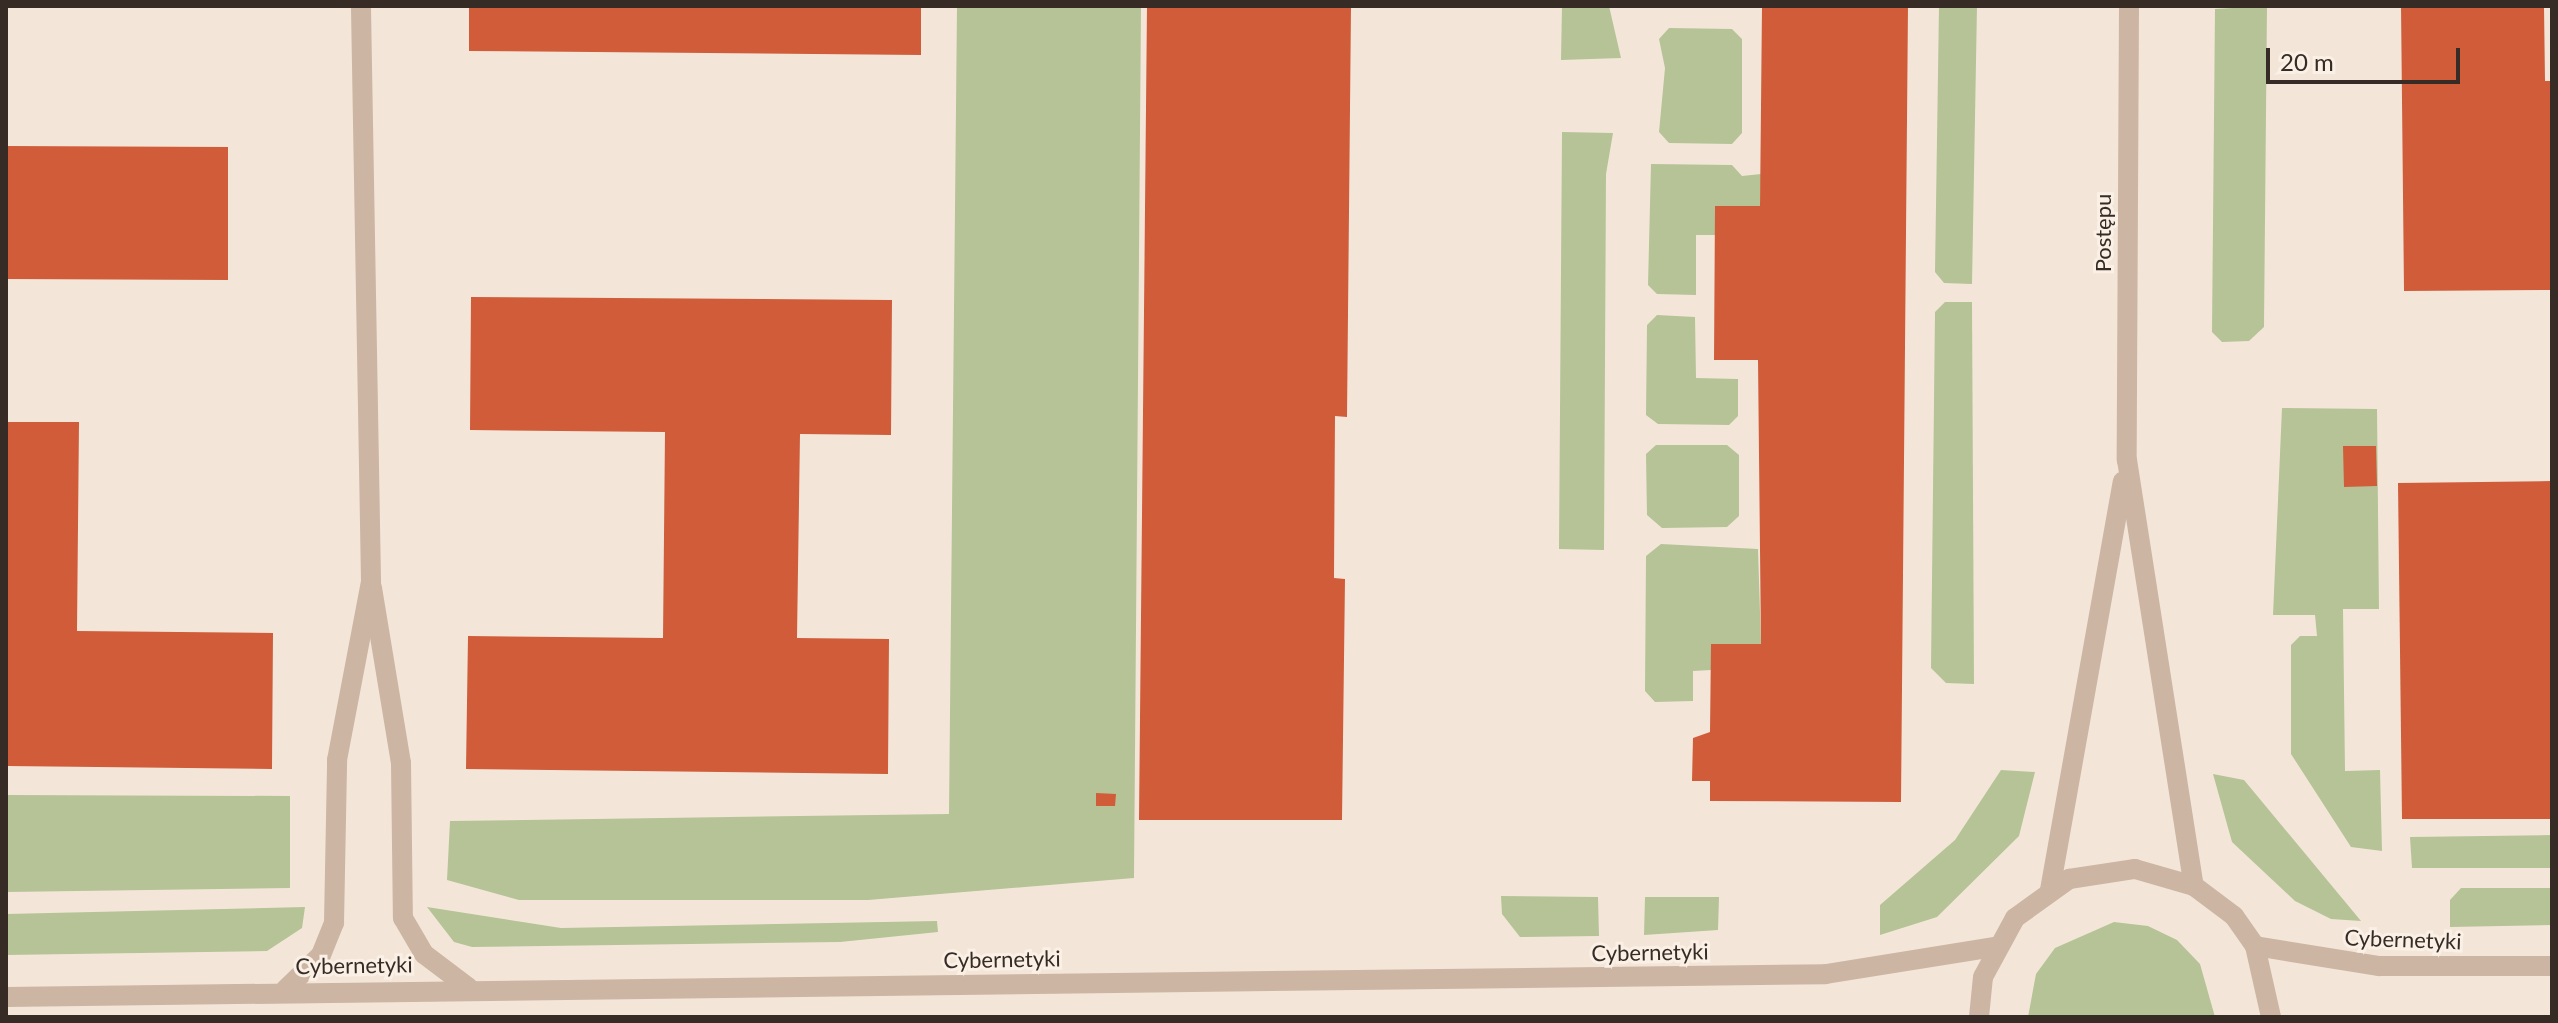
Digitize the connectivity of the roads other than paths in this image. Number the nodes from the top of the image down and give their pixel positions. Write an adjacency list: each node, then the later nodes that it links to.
1 (361, 6): 4 (street)
2 (2129, 6): 3 (street, Postępu)
3 (2127, 460): 5 (street, Postępu); 6 (street, Postępu)
4 (371, 581): 10 (street); 11 (street)
5 (2194, 886): 6 (street); 7 (street)
6 (2050, 890): 8 (street)
7 (2255, 946): 9 (street, Cybernetyki); 14 (street)
8 (1995, 947): 10 (street, Cybernetyki); 13 (street)
9 (2552, 966)
10 (469, 988): 11 (street, Cybernetyki)
11 (285, 990): 12 (street, Cybernetyki)
12 (6, 997)
13 (1979, 1017)
14 (2271, 1017)

